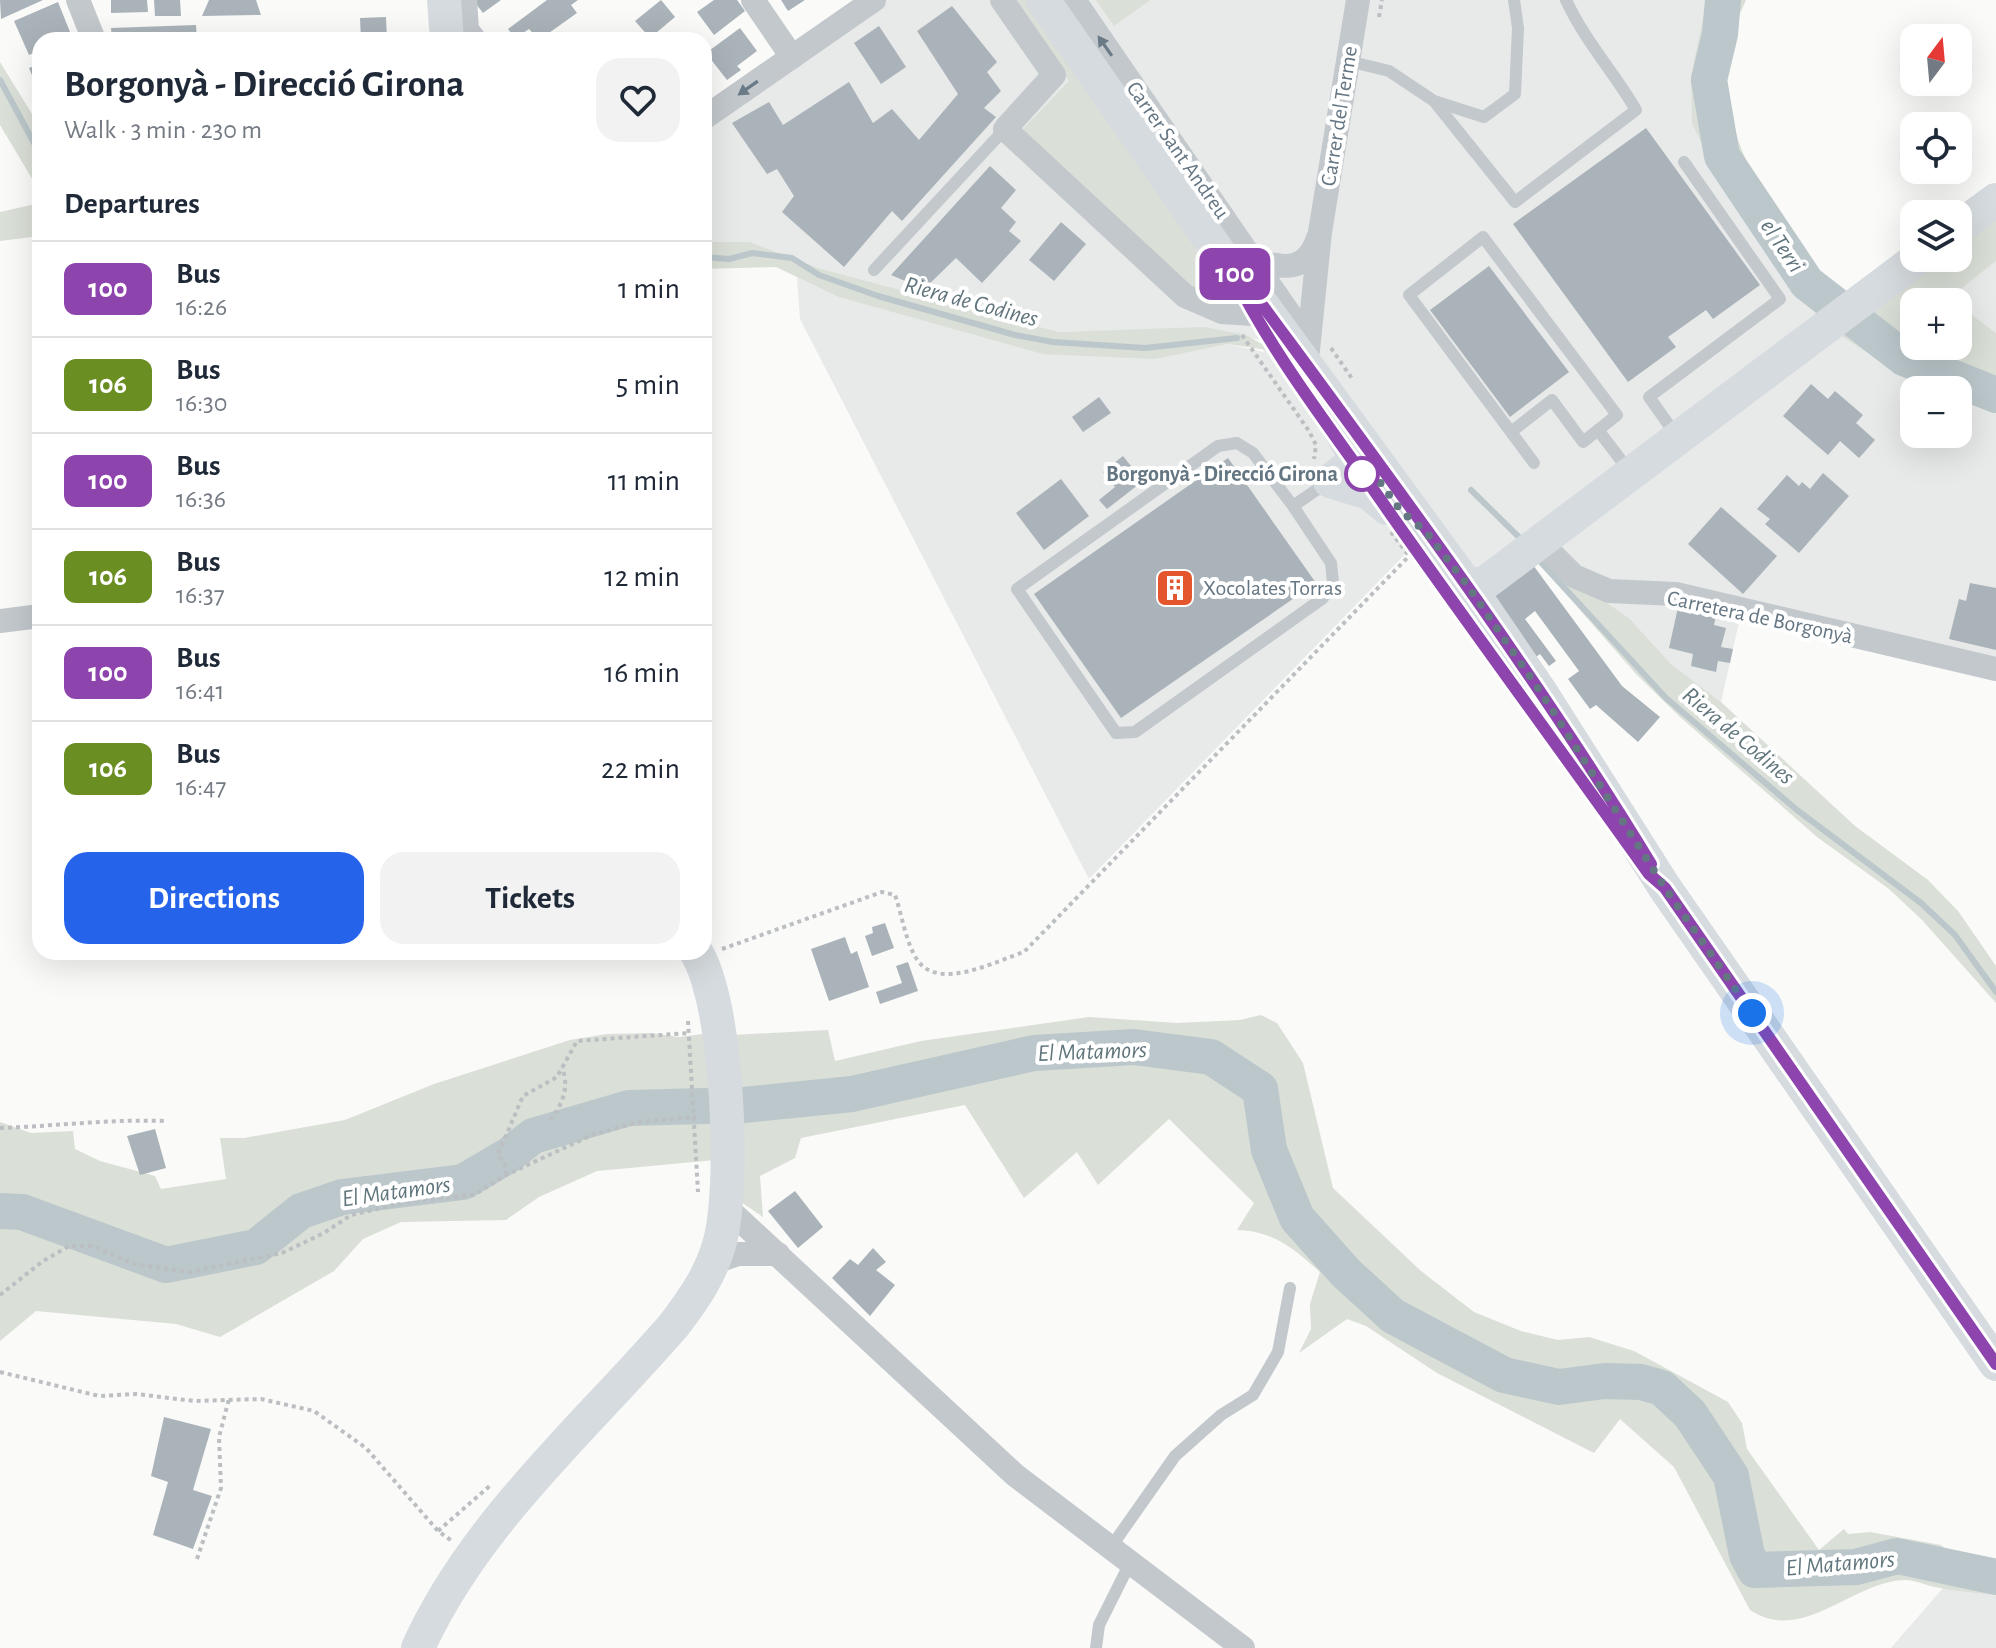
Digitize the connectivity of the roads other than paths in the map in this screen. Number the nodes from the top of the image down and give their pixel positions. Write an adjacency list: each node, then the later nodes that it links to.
1 (78, 0): 13 (street)
2 (428, 0): 14 (street)
3 (444, 0): 15 (main road)
4 (465, 0): 16 (street)
5 (753, 0): 17 (street)
6 (874, 0): 17 (street)
7 (1002, 0): 21 (street)
8 (1043, 0): 26 (main road)
9 (1074, 0): 26 (street, Carrer Sant Andreu, one-way to 9)
10 (1358, 0): 18 (street, Carrer del Terme)
11 (1514, 0): 19 (lane)
12 (1566, 0): 19 (lane)
13 (91, 32)
14 (430, 32)
15 (460, 32)
16 (463, 32)
17 (792, 57): 20 (street, one-way to 20)
18 (1348, 61): 19 (lane); 25 (street, Carrer del Terme)
19 (1434, 101)
20 (712, 112)
21 (1005, 129): 27 (lane); 29 (street)
22 (1684, 162): 33 (lane)
23 (1996, 200): 24 (main road)
24 (1972, 218)
25 (1320, 232): 26 (street); 30 (street, Carrer del Terme)
26 (1243, 265): 29 (main road); 30 (main road)
27 (874, 270)
28 (1900, 272): 33 (main road)
29 (1252, 314): 35 (main road)
30 (1309, 355): 35 (main road); 38 (main road)
31 (1598, 430): 32 (lane); 32 (lane); 36 (lane)
32 (1511, 432): 34 (lane)
33 (1678, 437): 36 (main road)
34 (1534, 463)
35 (1347, 468): 37 (lane); 38 (main road); 38 (main road)
36 (1630, 473): 39 (main road)
37 (1293, 506): 37 (lane)
38 (1406, 530): 40 (main road); 44 (main road)
39 (1526, 550): 40 (main road); 43 (street, Carretera de Borgonyà)
40 (1475, 590): 44 (main road); 45 (main road)
41 (32, 617): 42 (street)
42 (0, 621)
43 (1996, 669)
44 (1545, 731): 45 (main road)
45 (1665, 888): 51 (main road)
46 (701, 961): 47 (main road)
47 (718, 1198): 48 (street); 49 (main road)
48 (778, 1254): 49 (street); 52 (street)
49 (712, 1263): 53 (main road)
50 (1290, 1288): 52 (lane)
51 (1996, 1364)
52 (1120, 1555): 54 (lane); 55 (street)
53 (418, 1648)
54 (1096, 1648)
55 (1243, 1648)

